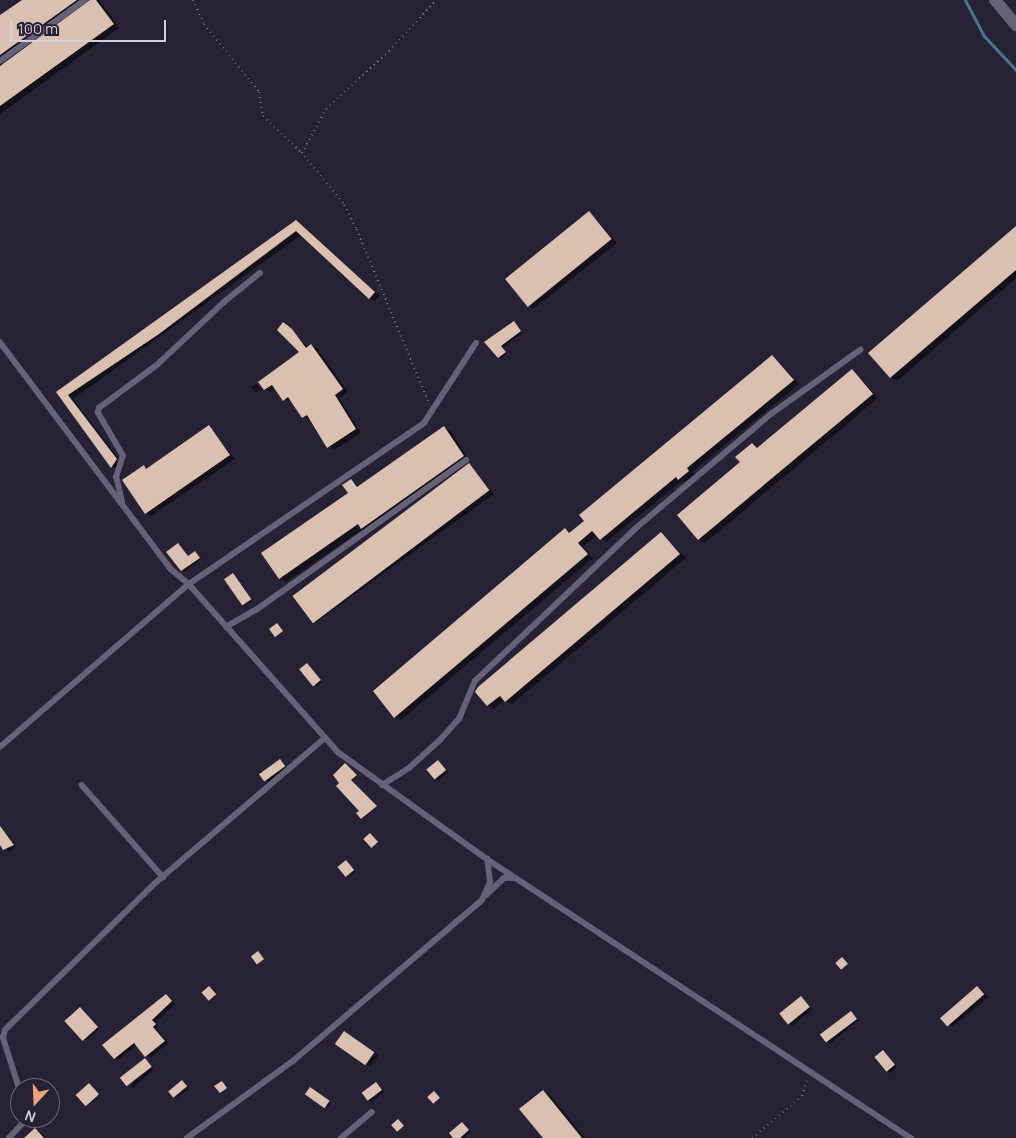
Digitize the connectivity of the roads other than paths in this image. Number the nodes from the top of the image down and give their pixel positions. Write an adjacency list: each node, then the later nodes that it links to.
1 (85, 0): 4 (lane)
2 (995, 0): 3 (street)
3 (1016, 25)
4 (0, 61)
5 (260, 273): 10 (lane)
6 (0, 342): 10 (lane)
7 (476, 343): 11 (lane)
8 (860, 350): 16 (lane)
9 (466, 460): 12 (lane)
10 (122, 504): 11 (lane)
11 (189, 584): 12 (lane); 14 (lane)
12 (226, 627): 13 (lane)
13 (325, 738): 16 (lane); 18 (lane)
14 (0, 746)
15 (82, 784): 18 (lane)
16 (382, 785): 17 (lane)
17 (487, 859): 19 (lane); 20 (lane)
18 (163, 877): 21 (lane)
19 (515, 878): 20 (lane); 27 (lane)
20 (482, 900): 25 (lane)
21 (16, 1078)
22 (372, 1112): 26 (lane)
23 (18, 1128): 24 (lane)
24 (9, 1138)
25 (187, 1138)
26 (341, 1138)
27 (911, 1138)

